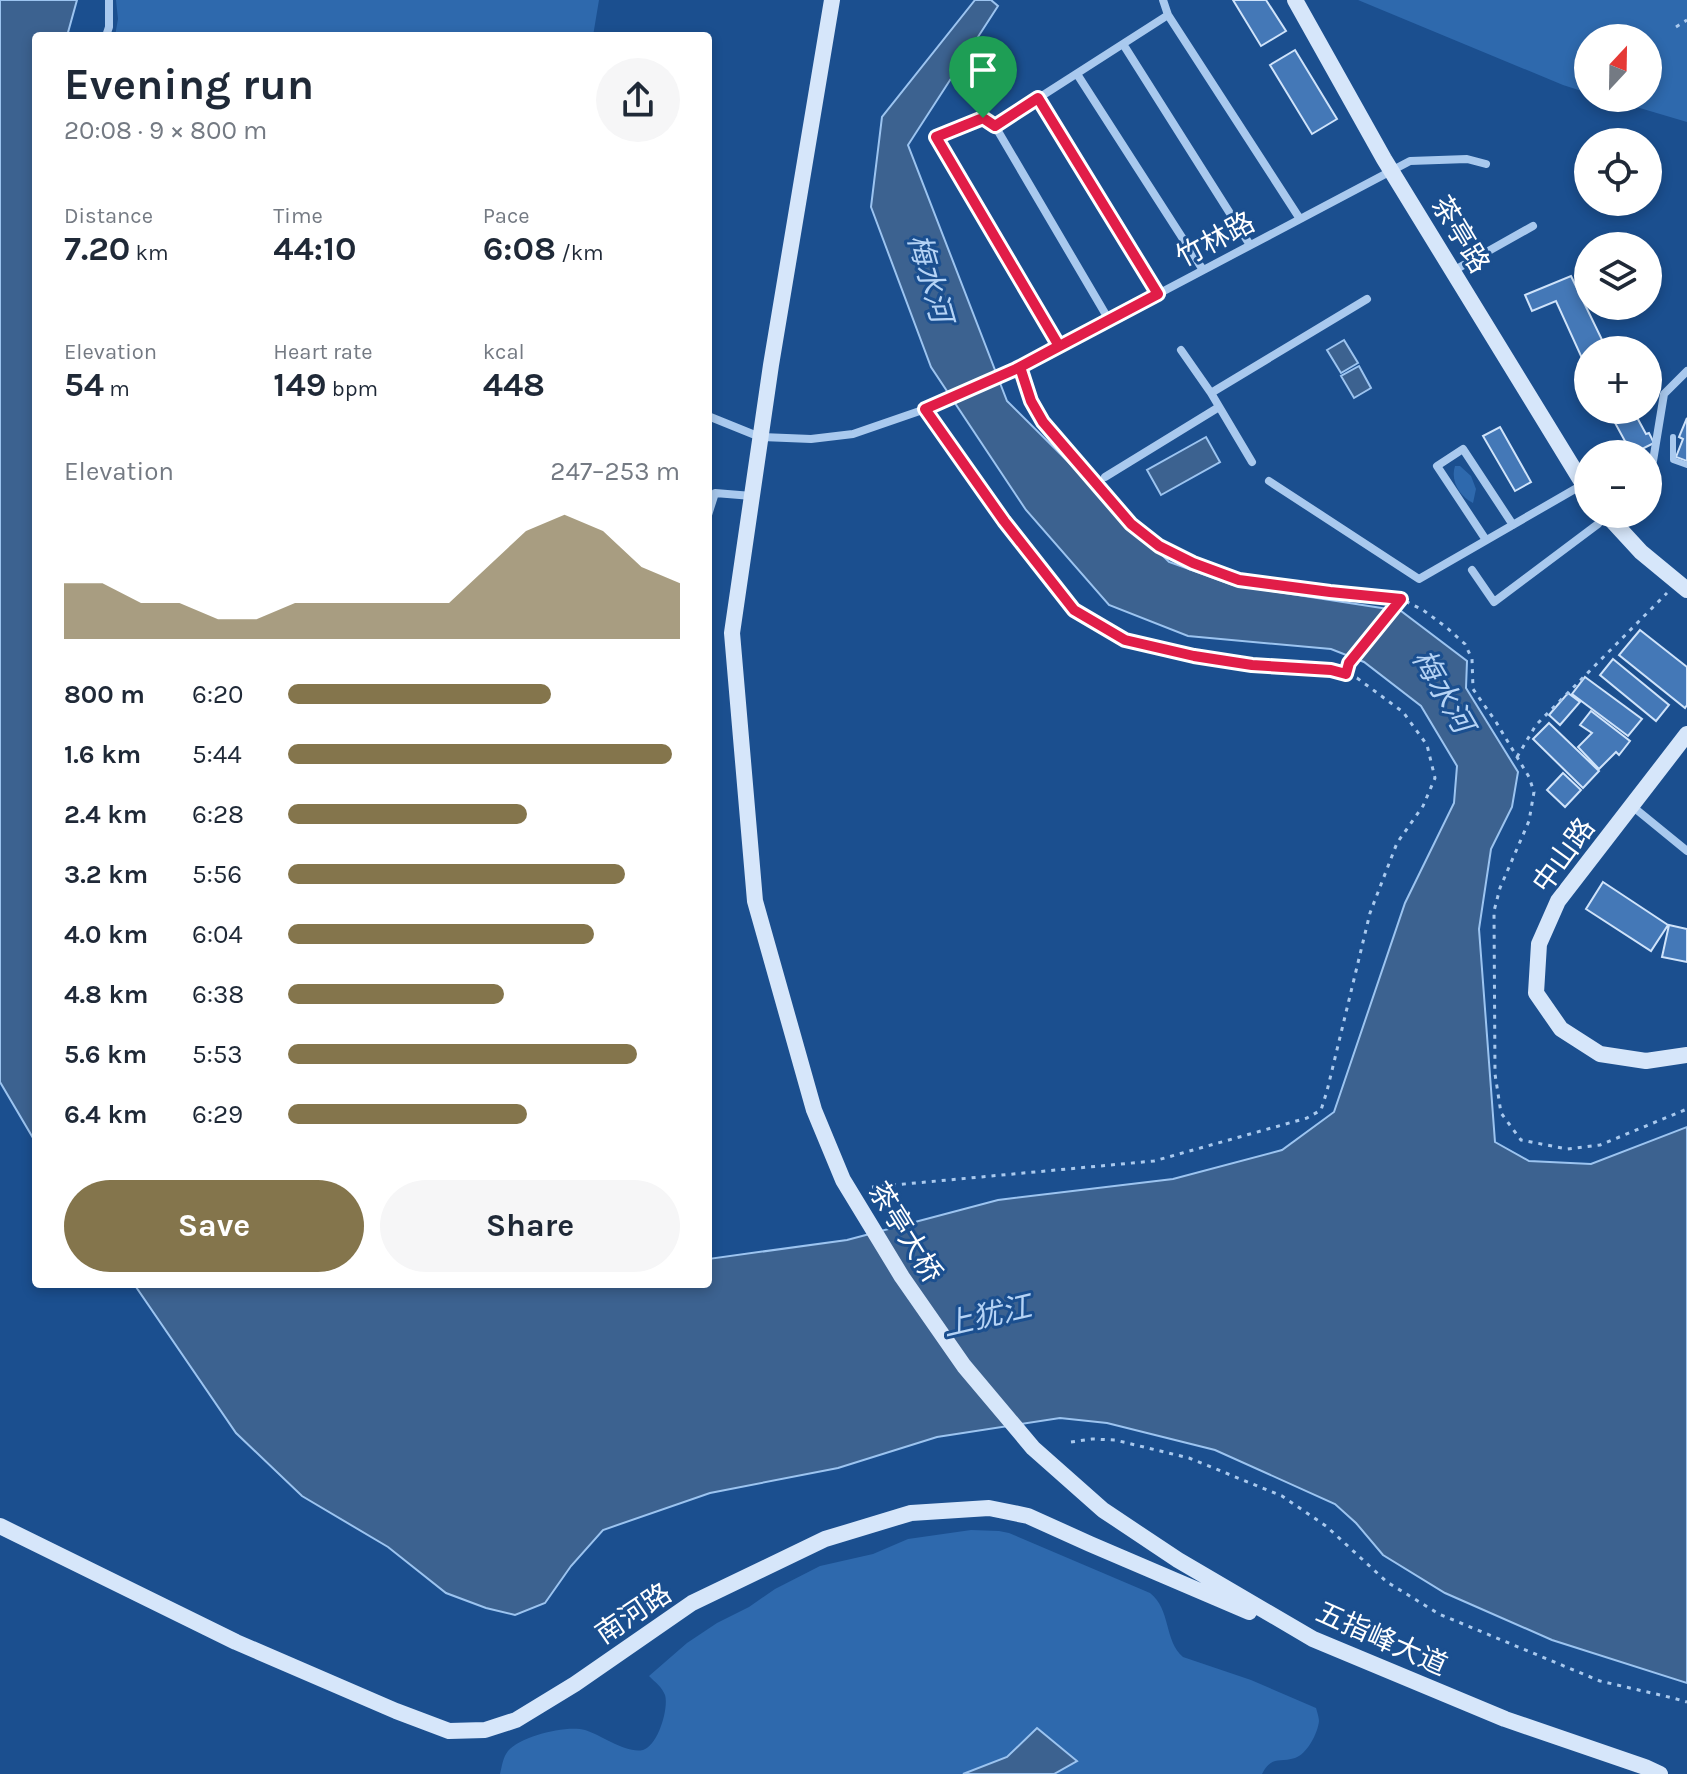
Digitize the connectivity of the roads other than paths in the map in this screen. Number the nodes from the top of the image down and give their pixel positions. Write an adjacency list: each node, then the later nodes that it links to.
1 (109, 0): 6 (street)
2 (832, 0): 27 (street, 茶亭大桥)
3 (1163, 0): 5 (street)
4 (1295, 0): 12 (street, 茶亭路)
5 (1168, 15): 7 (street); 13 (street)
6 (107, 32)
7 (1123, 44): 8 (street); 15 (street)
8 (1077, 74): 9 (street); 16 (street)
9 (1038, 98): 10 (street); 18 (street)
10 (995, 126): 20 (street); 21 (street)
11 (1486, 164): 12 (street, 竹林路)
12 (1392, 170): 13 (street, 竹林路); 17 (street, 茶亭路)
13 (1300, 219): 15 (street, 竹林路)
14 (1533, 226): 17 (street)
15 (1250, 245): 16 (street, 竹林路)
16 (1203, 270): 18 (street, 竹林路)
17 (1452, 271): 32 (street, 茶亭路)
18 (1158, 294): 20 (street, 竹林路)
19 (1367, 299): 24 (street)
20 (1109, 320): 21 (street, 竹林路)
21 (1059, 346): 27 (street, 竹林路)
22 (1181, 350): 24 (street)
23 (1687, 371): 29 (street)
24 (1211, 393): 25 (street)
25 (1219, 407): 30 (street); 33 (street)
26 (712, 418): 27 (street, 竹林路)
27 (760, 437): 36 (street, 茶亭大桥)
28 (1673, 437): 31 (lane)
29 (1656, 440)
30 (1252, 462)
31 (1687, 465)
32 (1574, 471)
33 (1105, 477)
34 (1269, 481): 41 (street)
35 (1574, 494): 38 (street)
36 (752, 496): 37 (street); 48 (street, 茶亭大桥)
37 (712, 502)
38 (1513, 525): 41 (street); 41 (street)
39 (1590, 528): 42 (street)
40 (1626, 528): 43 (street)
41 (1486, 540)
42 (1472, 570)
43 (1678, 590)
44 (1687, 734): 45 (street, 中山路)
45 (1631, 805): 46 (street); 47 (street, 中山路)
46 (1687, 851)
47 (1687, 1055)
48 (1103, 1510): 50 (street, 五指峰大道)
49 (0, 1526): 50 (street, 南河路)
50 (1313, 1639): 51 (street, 五指峰大道)
51 (1660, 1774)

